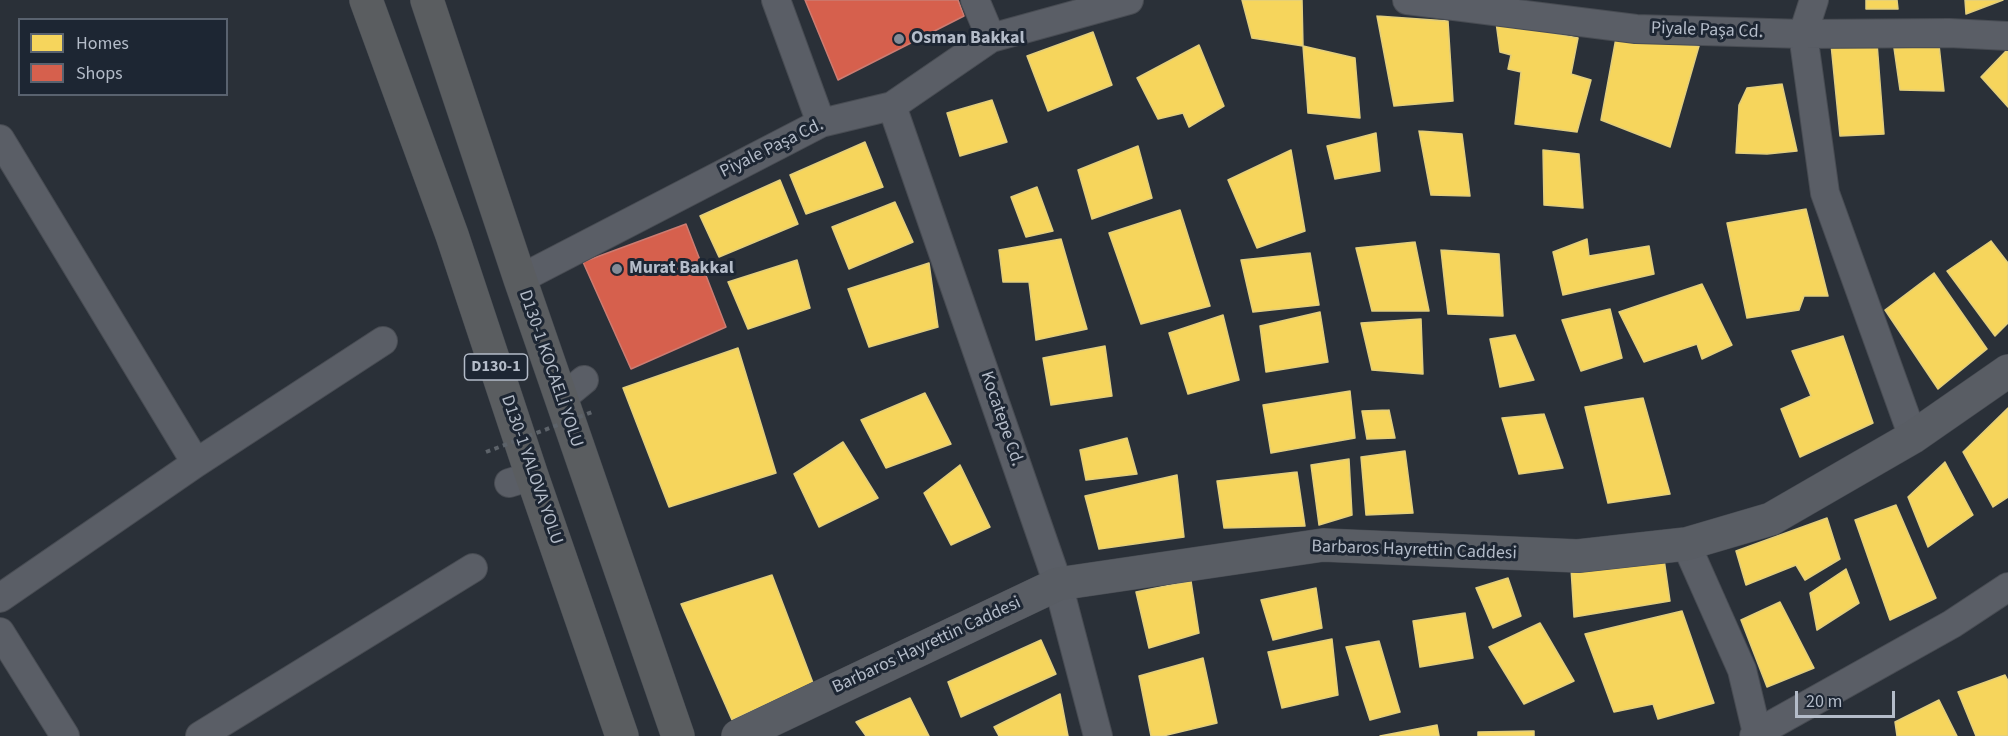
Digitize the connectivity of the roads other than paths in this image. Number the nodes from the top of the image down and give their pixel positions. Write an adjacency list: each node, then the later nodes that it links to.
1 (366, 0): 28 (highway, D130-1 YALOVA YOLU / D130-1)
2 (427, 0): 14 (highway, D130-1 KOCAELİ YOLU / D130-1)
3 (776, 0): 12 (street)
4 (975, 0): 10 (street)
5 (1129, 0): 10 (street, Piyale Paşa Cd.)
6 (1407, 0): 8 (street, Piyale Paşa Cd.)
7 (1814, 0): 8 (street)
8 (1803, 34): 9 (street, Piyale Paşa Cd.); 17 (street)
9 (2008, 36)
10 (992, 38): 11 (street, Piyale Paşa Cd.)
11 (892, 106): 12 (street, Piyale Paşa Cd.); 21 (street, Kocatepe Cd.)
12 (821, 123): 14 (street, Piyale Paşa Cd.)
13 (0, 139): 18 (street)
14 (520, 279): 29 (highway, D130-1 KOCAELİ YOLU / D130-1)
15 (383, 341): 18 (street)
16 (2008, 371): 17 (street, Barbaros Hayrettin Caddesi)
17 (1913, 437): 19 (street, Barbaros Hayrettin Caddesi)
18 (196, 463): 23 (street)
19 (1686, 544): 21 (street, Barbaros Hayrettin Caddesi); 25 (street)
20 (473, 568): 27 (street)
21 (1059, 584): 30 (street, Barbaros Hayrettin Caddesi); 31 (street, Kocatepe Cd.)
22 (2008, 587): 25 (street)
23 (0, 598)
24 (0, 632): 26 (street)
25 (1755, 735)
26 (65, 736)
27 (200, 736)
28 (622, 736)
29 (678, 736)
30 (738, 736)
31 (1098, 736)

